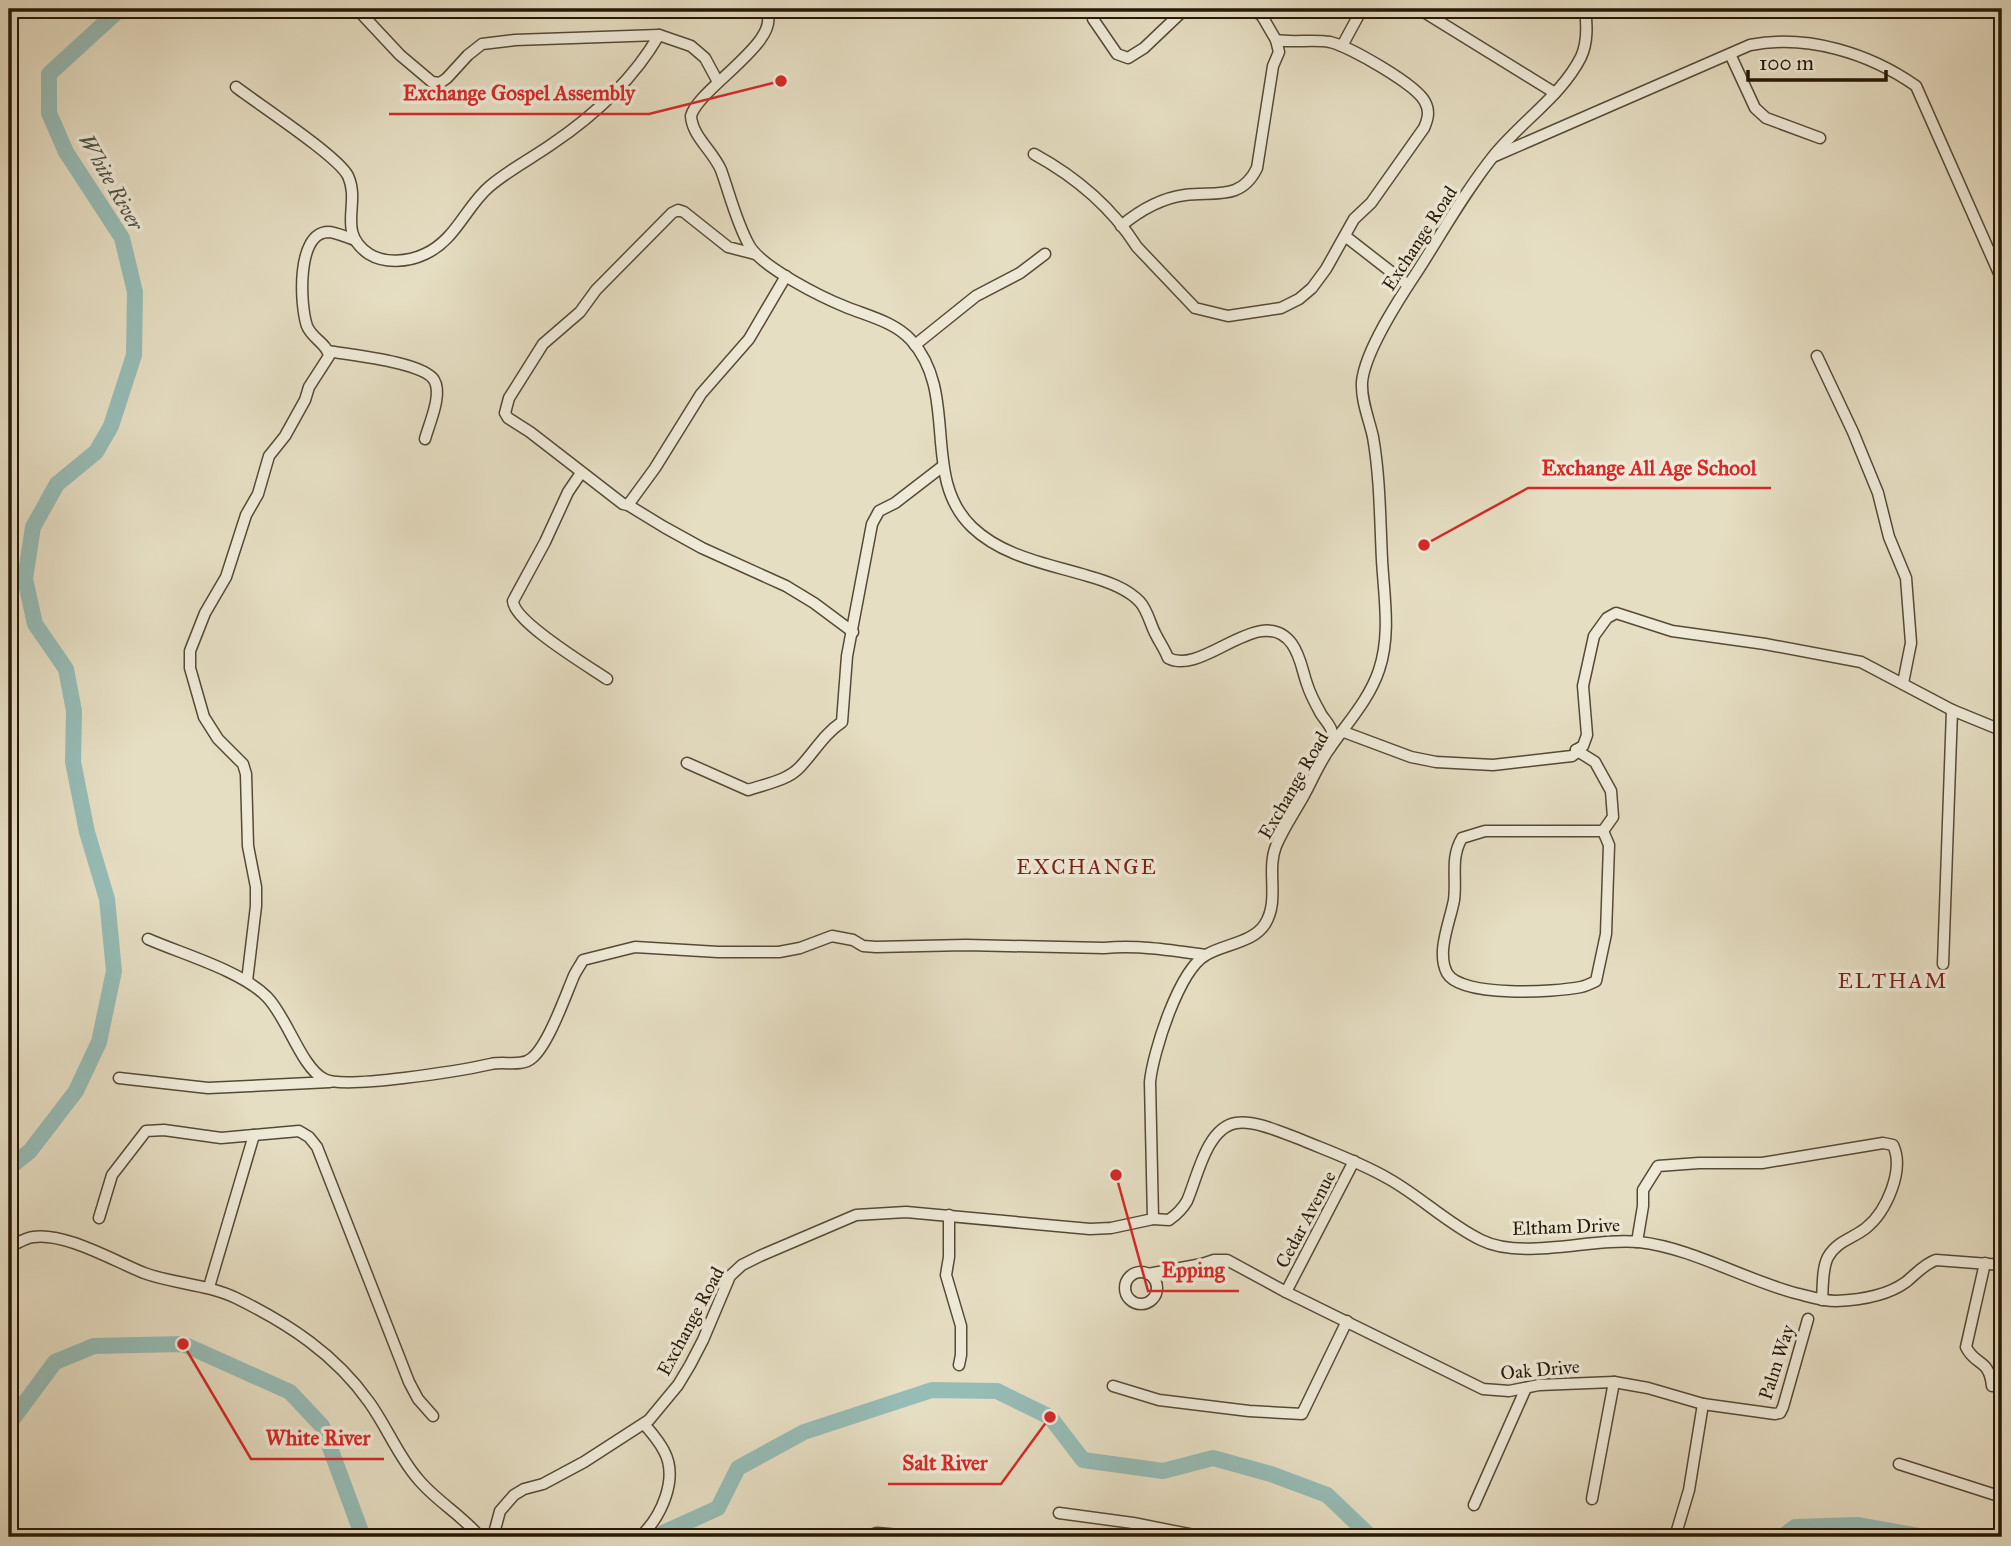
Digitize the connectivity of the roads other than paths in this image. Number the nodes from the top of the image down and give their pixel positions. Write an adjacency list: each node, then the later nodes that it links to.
1 (357, 9): 9 (street)
2 (764, 9): 13 (street)
3 (1185, 9): 8 (street)
4 (1254, 9): 10 (street)
5 (1362, 9): 11 (street)
6 (1419, 9): 15 (street)
7 (1585, 9): 15 (street, Exchange Road)
8 (1093, 19)
9 (659, 35): 13 (street); 21 (street)
10 (1276, 40): 11 (street); 19 (street)
11 (1342, 46): 20 (street)
12 (1730, 54): 16 (street); 18 (street); 25 (street)
13 (718, 82): 22 (street)
14 (236, 87): 21 (street)
15 (1555, 93): 18 (street, Exchange Road)
16 (1820, 138)
17 (1034, 154): 19 (street)
18 (1493, 157): 26 (street, Exchange Road)
19 (1121, 226): 20 (street)
20 (1345, 236): 26 (street)
21 (355, 240): 28 (street)
22 (755, 254): 24 (street); 32 (street)
23 (1045, 254): 27 (street)
24 (786, 276): 27 (street); 33 (street)
25 (2002, 280)
26 (1408, 285): 39 (street, Exchange Road)
27 (915, 345): 31 (street)
28 (328, 351): 30 (street); 47 (street)
29 (1817, 356): 36 (street)
30 (425, 439)
31 (943, 466): 34 (street); 40 (street)
32 (581, 472): 33 (street); 35 (street)
33 (628, 505): 34 (street)
34 (853, 632): 42 (street)
35 (607, 679)
36 (1903, 682): 37 (street); 41 (street)
37 (1952, 710): 38 (street); 46 (street)
38 (2002, 728)
39 (1344, 732): 40 (street, Exchange Road); 41 (street)
40 (1329, 748): 45 (street, Exchange Road)
41 (1576, 750): 43 (street)
42 (687, 764)
43 (1603, 831): 43 (street)
44 (148, 939): 47 (street)
45 (1205, 955): 49 (street); 55 (street)
46 (1943, 964)
47 (247, 981): 49 (street)
48 (120, 1077): 49 (street)
49 (333, 1082)
50 (254, 1135): 54 (street); 63 (street); 75 (street)
51 (1354, 1161): 55 (street, Eltham Drive); 56 (street, Eltham Drive); 64 (street, Cedar Avenue)
52 (2002, 1183): 59 (street)
53 (949, 1215): 55 (street, Exchange Road); 68 (street); 76 (street, Exchange Road)
54 (99, 1217)
55 (1153, 1219)
56 (1637, 1242): 65 (street, Eltham Drive); 65 (street)
57 (9, 1247): 63 (street)
58 (1984, 1264): 59 (street, Eltham Drive); 65 (street, Eltham Drive); 71 (street)
59 (2001, 1265)
60 (1164, 1271): 61 (street, Oak Drive); 62 (street); 64 (street, Oak Drive)
61 (1148, 1274): 62 (street); 62 (street)
62 (1156, 1284)
63 (209, 1287): 82 (street)
64 (1286, 1292): 67 (street, Oak Drive)
65 (1822, 1300)
66 (1808, 1319): 74 (street, Palm Way)
67 (1347, 1321): 70 (street); 72 (street, Oak Drive)
68 (958, 1365)
69 (1614, 1382): 72 (street, Oak Drive); 73 (street, Oak Drive); 79 (street)
70 (1112, 1386)
71 (1993, 1387)
72 (1526, 1388): 80 (street)
73 (1703, 1404): 74 (street, Oak Drive); 88 (street)
74 (1775, 1414)
75 (433, 1416)
76 (644, 1424): 83 (street, Exchange Road); 84 (street)
77 (1899, 1464): 78 (street)
78 (2002, 1497)
79 (1592, 1499)
80 (1474, 1504)
81 (1059, 1513): 87 (street)
82 (480, 1537)
83 (493, 1537)
84 (640, 1537)
85 (865, 1537): 86 (street)
86 (921, 1537)
87 (1205, 1537)
88 (1675, 1537)

